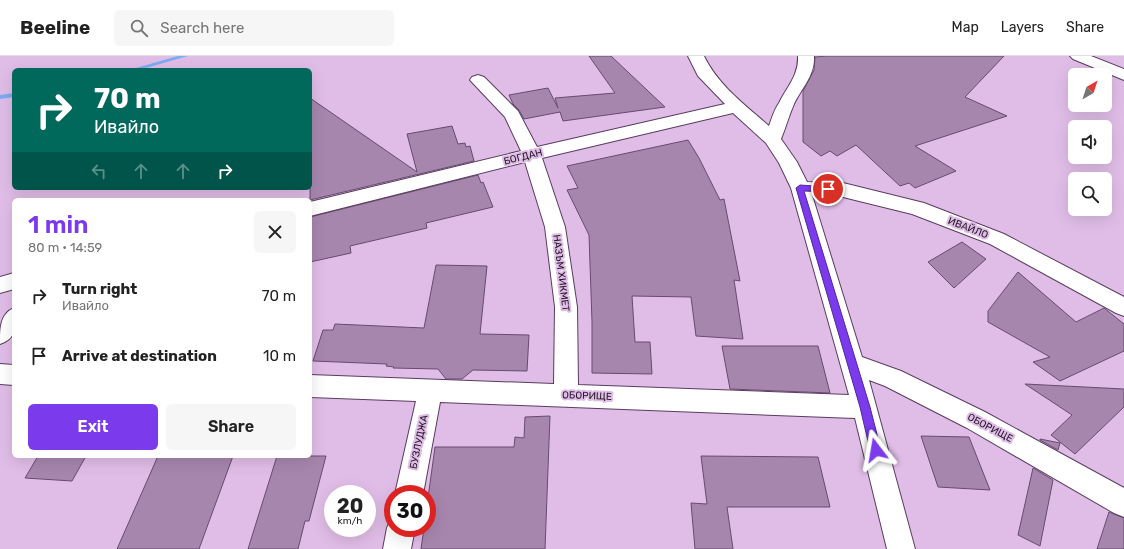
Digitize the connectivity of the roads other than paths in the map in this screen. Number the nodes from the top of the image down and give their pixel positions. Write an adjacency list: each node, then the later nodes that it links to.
1 (696, 56): 6 (street)
2 (806, 56): 7 (street)
3 (1078, 56): 4 (street)
4 (1124, 74)
5 (478, 80): 8 (street, НАЗЪМ ХИКМЕТ)
6 (736, 107): 7 (street); 8 (street, БОГДАН)
7 (772, 139): 9 (street)
8 (532, 154): 10 (street, БОГДАН); 21 (street, НАЗЪМ ХИКМЕТ)
9 (800, 188): 13 (street, ИВАЙЛО); 16 (street)
10 (312, 209)
11 (12, 282): 12 (street)
12 (0, 284)
13 (1124, 307)
14 (12, 320): 15 (street)
15 (0, 335)
16 (851, 364): 22 (street); 24 (street, ОБОРИЩЕ)
17 (0, 374): 18 (street)
18 (12, 375)
19 (312, 386): 20 (street, ОБОРИЩЕ)
20 (430, 391): 21 (street, ОБОРИЩЕ); 23 (street, БУЗЛУДЖА)
21 (566, 395): 22 (street, ОБОРИЩЕ)
22 (865, 407): 27 (street)
23 (411, 485)
24 (1124, 503)
25 (399, 537): 26 (street)
26 (397, 549)
27 (900, 549)

